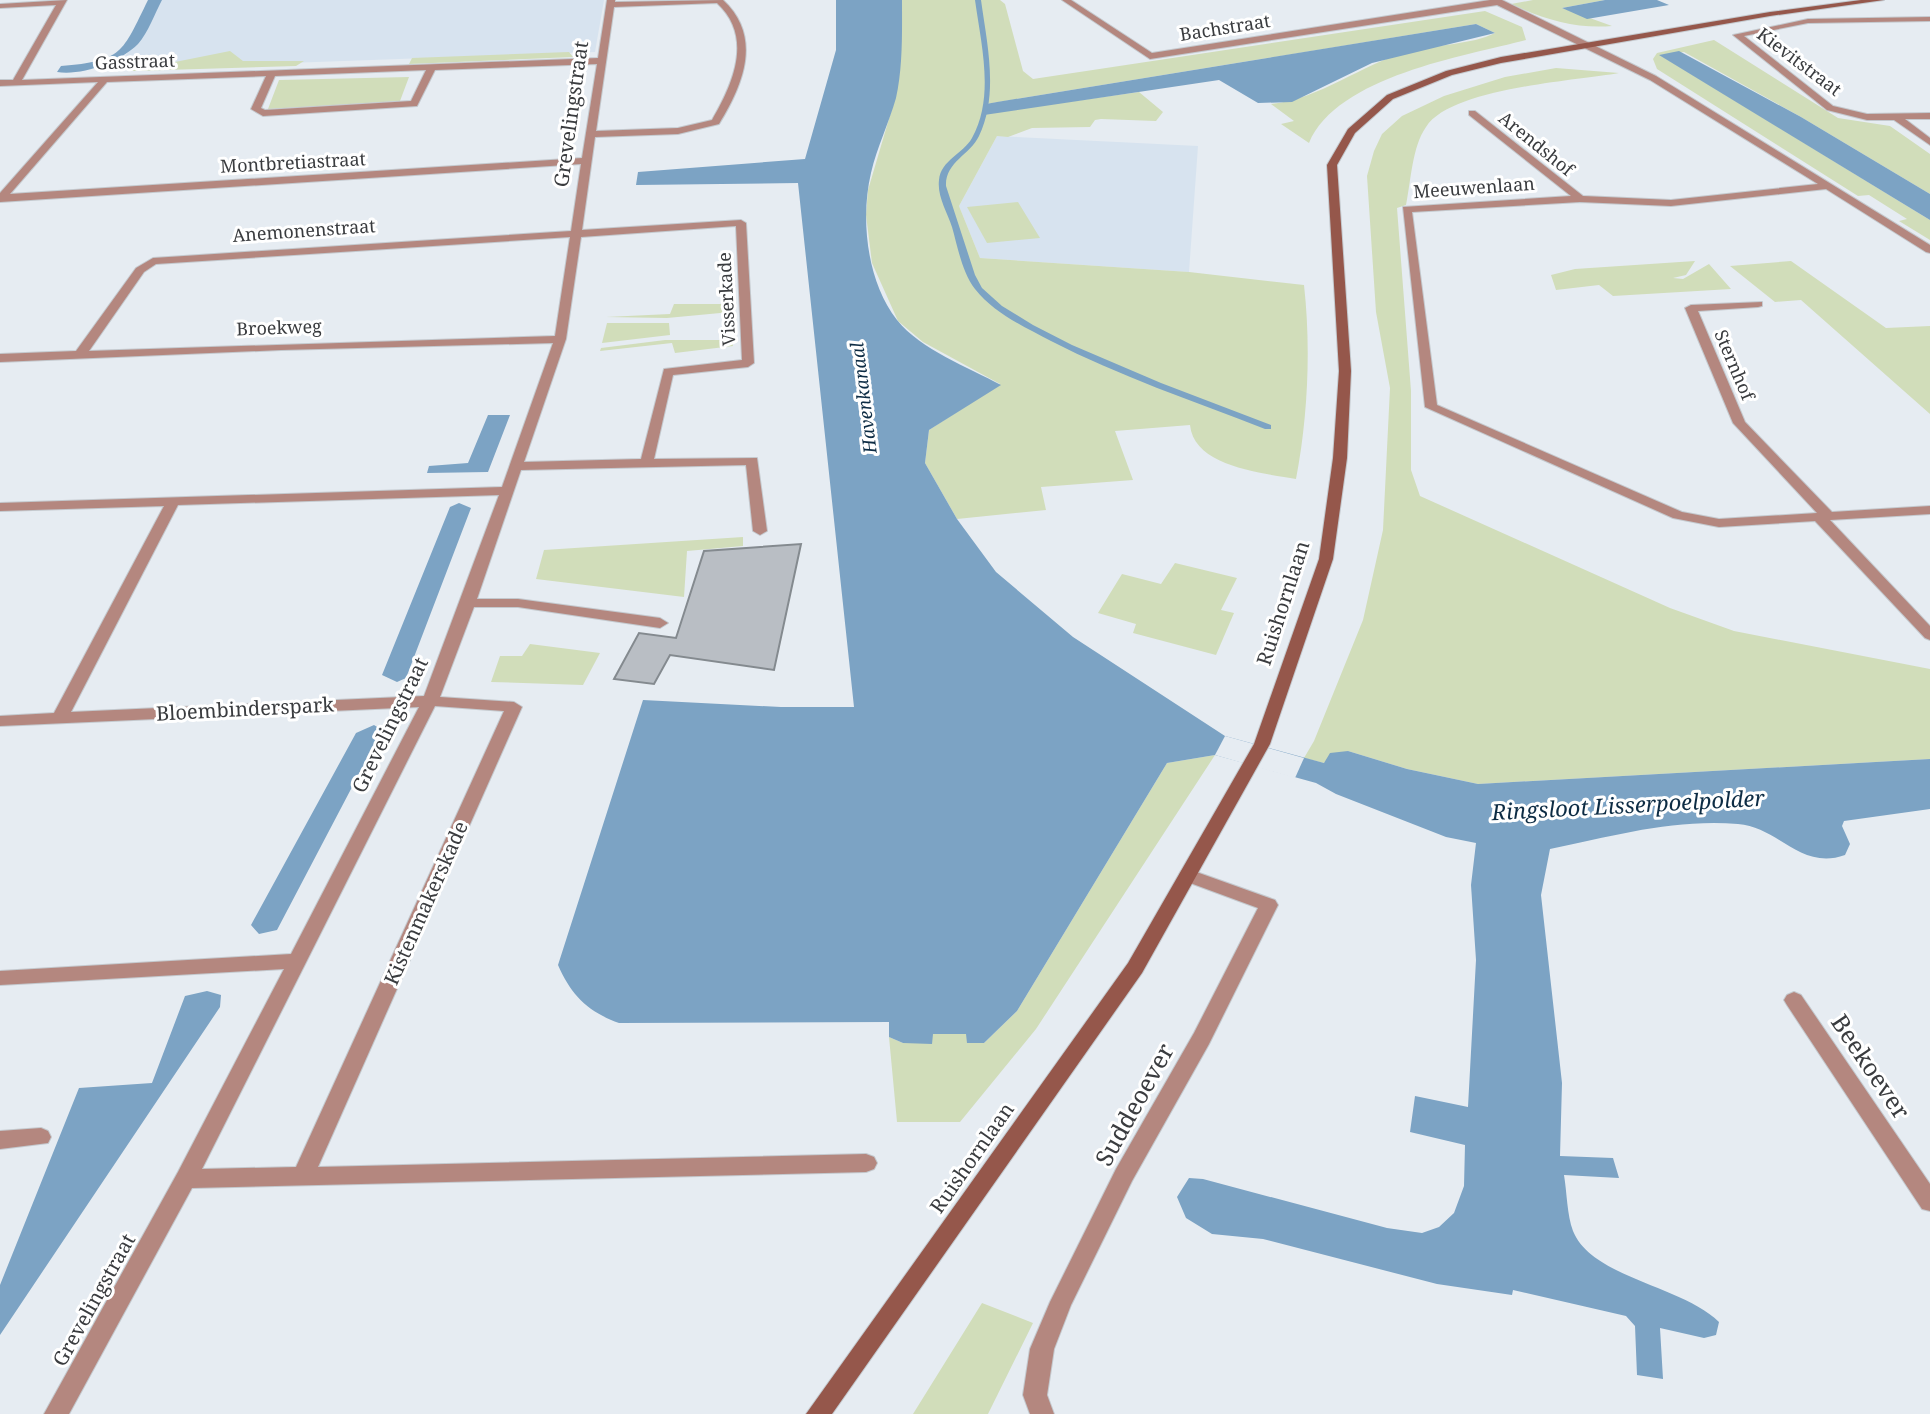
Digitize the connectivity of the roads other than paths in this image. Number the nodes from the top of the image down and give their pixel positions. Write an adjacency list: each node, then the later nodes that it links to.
1 (1066, 0): 4 (street, Bachstraat)
2 (1880, 0): 8 (main road, Ruishornlaan)
3 (62, 1): 6 (street); 13 (street)
4 (1496, 1): 8 (street)
5 (611, 2): 9 (street, Grevelingstraat); 18 (street)
6 (0, 6)
7 (1930, 19): 17 (street, Kievitstraat)
8 (1591, 45): 21 (street); 44 (main road, Ruishornlaan)
9 (600, 61): 10 (street, Gasstraat); 18 (street, Grevelingstraat)
10 (431, 68): 11 (street, Gasstraat); 11 (street)
11 (271, 74): 12 (street, Gasstraat)
12 (105, 79): 13 (street, Gasstraat); 22 (street)
13 (16, 82): 14 (street, Gasstraat)
14 (0, 83)
15 (1472, 113): 23 (street, Arendshof)
16 (1930, 116): 17 (street, Kievitstraat)
17 (1896, 117): 19 (street)
18 (589, 134): 20 (street, Grevelingstraat)
19 (1930, 142)
20 (586, 161): 22 (street, Montbretiastraat); 24 (street, Grevelingstraat)
21 (1828, 186): 23 (street, Meeuwenlaan); 25 (street)
22 (1, 198)
23 (1580, 199): 36 (street, Meeuwenlaan)
24 (578, 231): 27 (street, Grevelingstraat); 28 (street, Anemonenstraat); 30 (street, Visserkade)
25 (1930, 250)
26 (1758, 304): 36 (street, Sternhof)
27 (560, 339): 28 (street, Broekweg); 31 (street, Grevelingstraat)
28 (79, 356): 29 (street, Broekweg)
29 (0, 358)
30 (647, 463): 31 (street); 37 (street)
31 (516, 466): 32 (street, Grevelingstraat)
32 (508, 491): 33 (street); 38 (street, Grevelingstraat)
33 (174, 500): 34 (street); 42 (street)
34 (0, 507)
35 (1930, 510): 36 (street, Meeuwenlaan)
36 (1823, 517): 40 (street)
37 (760, 531)
38 (468, 603): 39 (street); 41 (street, Grevelingstraat)
39 (660, 623)
40 (1930, 635)
41 (430, 701): 42 (street, Bloembinderspark); 45 (street, Grevelingstraat); 51 (street, Kistenmakerskade)
42 (60, 718): 43 (street, Bloembinderspark)
43 (0, 721)
44 (1188, 875): 55 (main road, Ruishornlaan); 56 (street, Suddeoever)
45 (295, 961): 46 (street); 52 (street, Grevelingstraat)
46 (0, 978)
47 (1794, 1000): 53 (street, Beekoever)
48 (41, 1137): 49 (street)
49 (0, 1140)
50 (866, 1163): 51 (street)
51 (303, 1176): 52 (street)
52 (186, 1179): 54 (street, Grevelingstraat)
53 (1930, 1202)
54 (56, 1414)
55 (818, 1414)
56 (1042, 1414)

